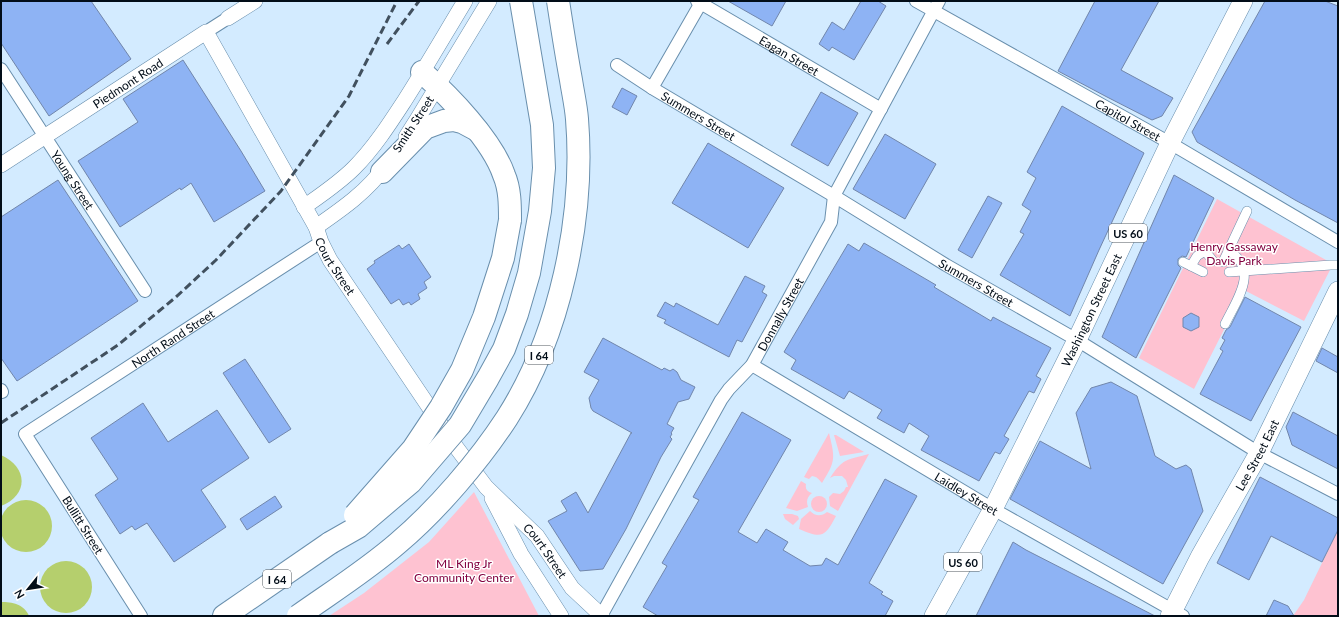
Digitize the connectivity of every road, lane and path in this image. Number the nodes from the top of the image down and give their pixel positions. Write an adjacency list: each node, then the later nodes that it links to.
1 (256, 1): 10 (street, Piedmont Road)
2 (465, 1): 14 (street, Smith Street)
3 (489, 1): 14 (street, Smith Street)
4 (521, 1): 45 (highway, I 64, bridge)
5 (558, 1): 49 (highway, I 64, bridge)
6 (916, 1): 9 (street, Capitol Street)
7 (1243, 1): 19 (main road, Washington Street East / US 60)
8 (700, 2): 15 (street); 16 (street, Eagan Street)
9 (936, 6): 16 (street, Donnally Street); 19 (street, Capitol Street)
10 (228, 18): 11 (street, Piedmont Road)
11 (206, 32): 18 (street, Piedmont Road); 23 (street, Court Street)
12 (617, 65): 15 (street, Summers Street)
13 (1, 69): 18 (street, Young Street)
14 (430, 79): 17 (highway); 21 (street, Smith Street); 23 (street, Smith Street)
15 (652, 88): 22 (street, Summers Street)
16 (882, 109): 22 (street, Donnally Street)
17 (477, 130): 21 (highway); 45 (highway, bridge)
18 (45, 136): 20 (street, Piedmont Road); 35 (street, Young Street)
19 (1170, 143): 27 (street, Capitol Street); 38 (main road, Washington Street East / US 60)
20 (1, 165)
21 (382, 172): 25 (street, Smith Street)
22 (834, 196): 38 (street, Summers Street); 39 (street, Donnally Street)
23 (304, 207): 25 (street, Court Street)
24 (1247, 211): 28 (street)
25 (316, 227): 26 (street, Court Street)
26 (321, 242): 40 (street, North Rand Street); 42 (street, Court Street)
27 (1338, 242)
28 (1228, 250): 30 (street); 32 (street)
29 (1213, 261): 33 (street)
30 (1223, 262)
31 (1338, 265): 32 (street)
32 (1244, 271): 34 (street); 37 (street)
33 (1204, 272)
34 (1229, 272)
35 (145, 291)
36 (1338, 291): 41 (main road, Lee Street East)
37 (1225, 324)
38 (1077, 340): 41 (street, Summers Street); 44 (main road, Washington Street East / US 60)
39 (752, 365): 44 (street, Laidley Street); 51 (street, Donnally Street)
40 (26, 434): 47 (street, Bullitt Street)
41 (1259, 453): 43 (street, Summers Street); 46 (main road, Lee Street East)
42 (486, 487): 50 (street, Court Street); 51 (street, Court Street)
43 (1338, 494)
44 (993, 509): 46 (street, Laidley Street); 52 (main road, Washington Street East / US 60)
45 (330, 543): 48 (highway, I 64)
46 (1175, 614)
47 (141, 616)
48 (224, 616)
49 (298, 616)
50 (561, 616)
51 (602, 616)
52 (934, 616)

